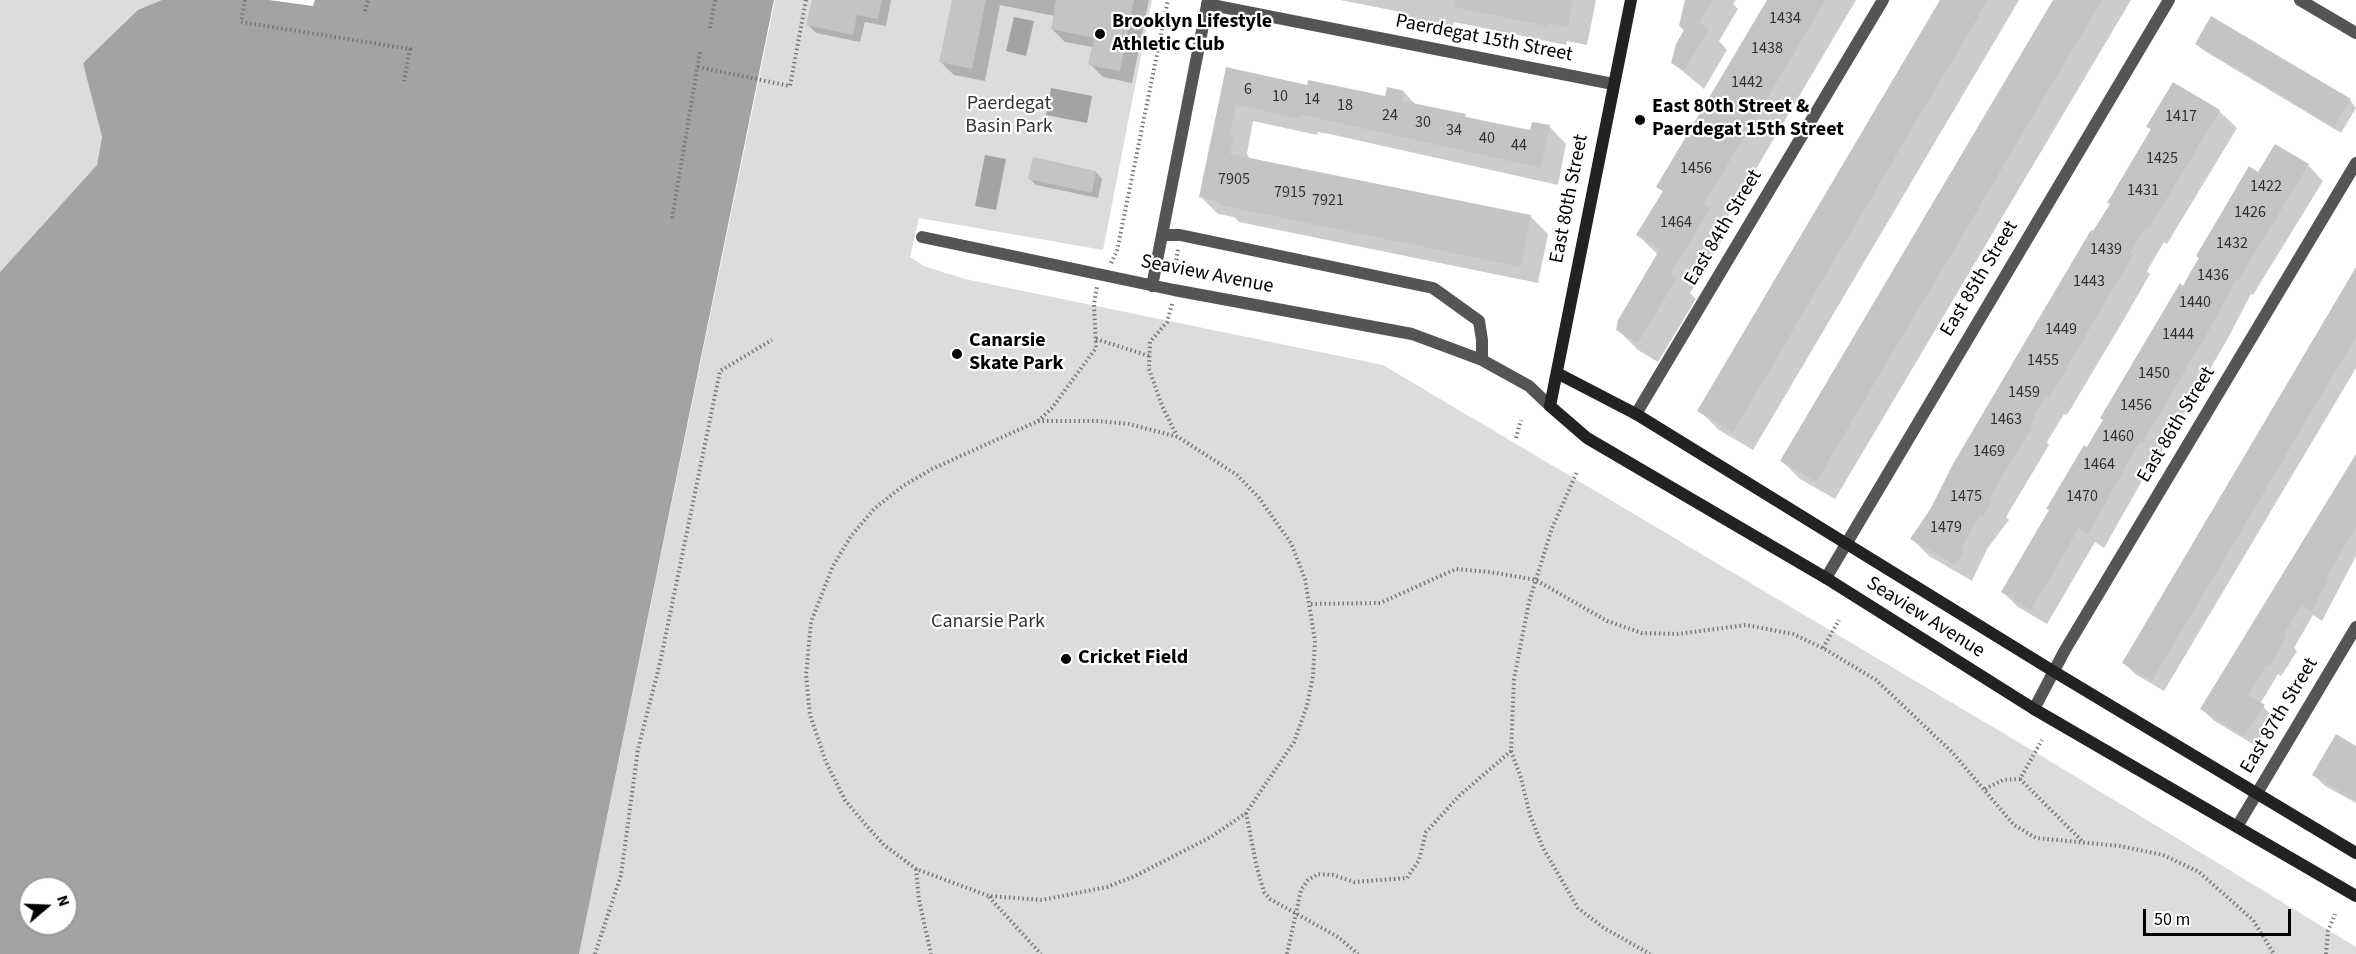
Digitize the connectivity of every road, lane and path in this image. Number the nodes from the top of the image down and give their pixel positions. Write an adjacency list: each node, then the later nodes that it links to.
1 (245, 0): 16 (path)
2 (368, 0): 11 (path)
3 (715, 0): 12 (path)
4 (806, 0): 15 (path)
5 (1168, 0): 24 (path)
6 (1630, 0): 17 (street, East 80th Street)
7 (1883, 0): 33 (street, East 84th Street)
8 (2169, 0): 39 (street, East 85th Street)
9 (2300, 0): 13 (street)
10 (1208, 2): 17 (street, Paerdegat 15th Street); 20 (street)
11 (365, 11)
12 (710, 28)
13 (2356, 33)
14 (700, 52): 15 (path)
15 (698, 67): 19 (path)
16 (404, 82)
17 (1613, 84): 31 (street, East 80th Street)
18 (2356, 163): 46 (street, East 86th Street)
19 (672, 219)
20 (1162, 235): 25 (street); 30 (street, Seaview Avenue)
21 (922, 237): 24 (street, Seaview Avenue)
22 (1179, 242): 23 (path)
23 (1175, 269)
24 (1105, 274): 25 (street, Seaview Avenue); 27 (path)
25 (1152, 286): 30 (street, Seaview Avenue)
26 (1173, 299): 29 (path)
27 (1096, 339): 29 (path); 35 (path)
28 (772, 340): 62 (path)
29 (1149, 356): 36 (path)
30 (1482, 360): 32 (street, Seaview Avenue)
31 (1557, 373): 32 (street, East 80th Street); 33 (street, Seaview Avenue)
32 (1550, 405): 40 (street, Seaview Avenue)
33 (1636, 414): 39 (street, Seaview Avenue)
34 (1521, 420): 37 (path)
35 (1038, 421): 36 (path); 57 (path)
36 (1178, 437): 42 (path)
37 (1516, 438)
38 (1577, 472): 41 (path)
39 (1846, 544): 40 (street, East 85th Street); 46 (street, Seaview Avenue)
40 (1826, 578): 47 (street, Seaview Avenue)
41 (1536, 580): 42 (path); 45 (path); 49 (path)
42 (1311, 604): 53 (path)
43 (1839, 620): 45 (path)
44 (2356, 627): 52 (street, East 87th Street)
45 (1823, 648): 51 (path)
46 (2053, 671): 47 (street, East 86th Street); 52 (street, Seaview Avenue)
47 (2034, 709): 54 (street, Seaview Avenue)
48 (2042, 740): 50 (path)
49 (1511, 751): 60 (path); 67 (path)
50 (2020, 779): 51 (path); 55 (path)
51 (1985, 789): 55 (path)
52 (2257, 794): 54 (street, East 87th Street); 56 (street, Seaview Avenue)
53 (1246, 813): 59 (path); 60 (path)
54 (2238, 825): 58 (street, Seaview Avenue)
55 (2084, 842): 68 (path)
56 (2356, 853)
57 (916, 869): 59 (path); 63 (path)
58 (2356, 896)
59 (988, 897): 64 (path)
60 (1297, 913): 65 (path); 66 (path)
61 (2335, 914): 69 (path)
62 (595, 954)
63 (931, 954)
64 (1041, 954)
65 (1287, 954)
66 (1358, 954)
67 (1650, 954)
68 (2275, 954)
69 (2326, 954)

